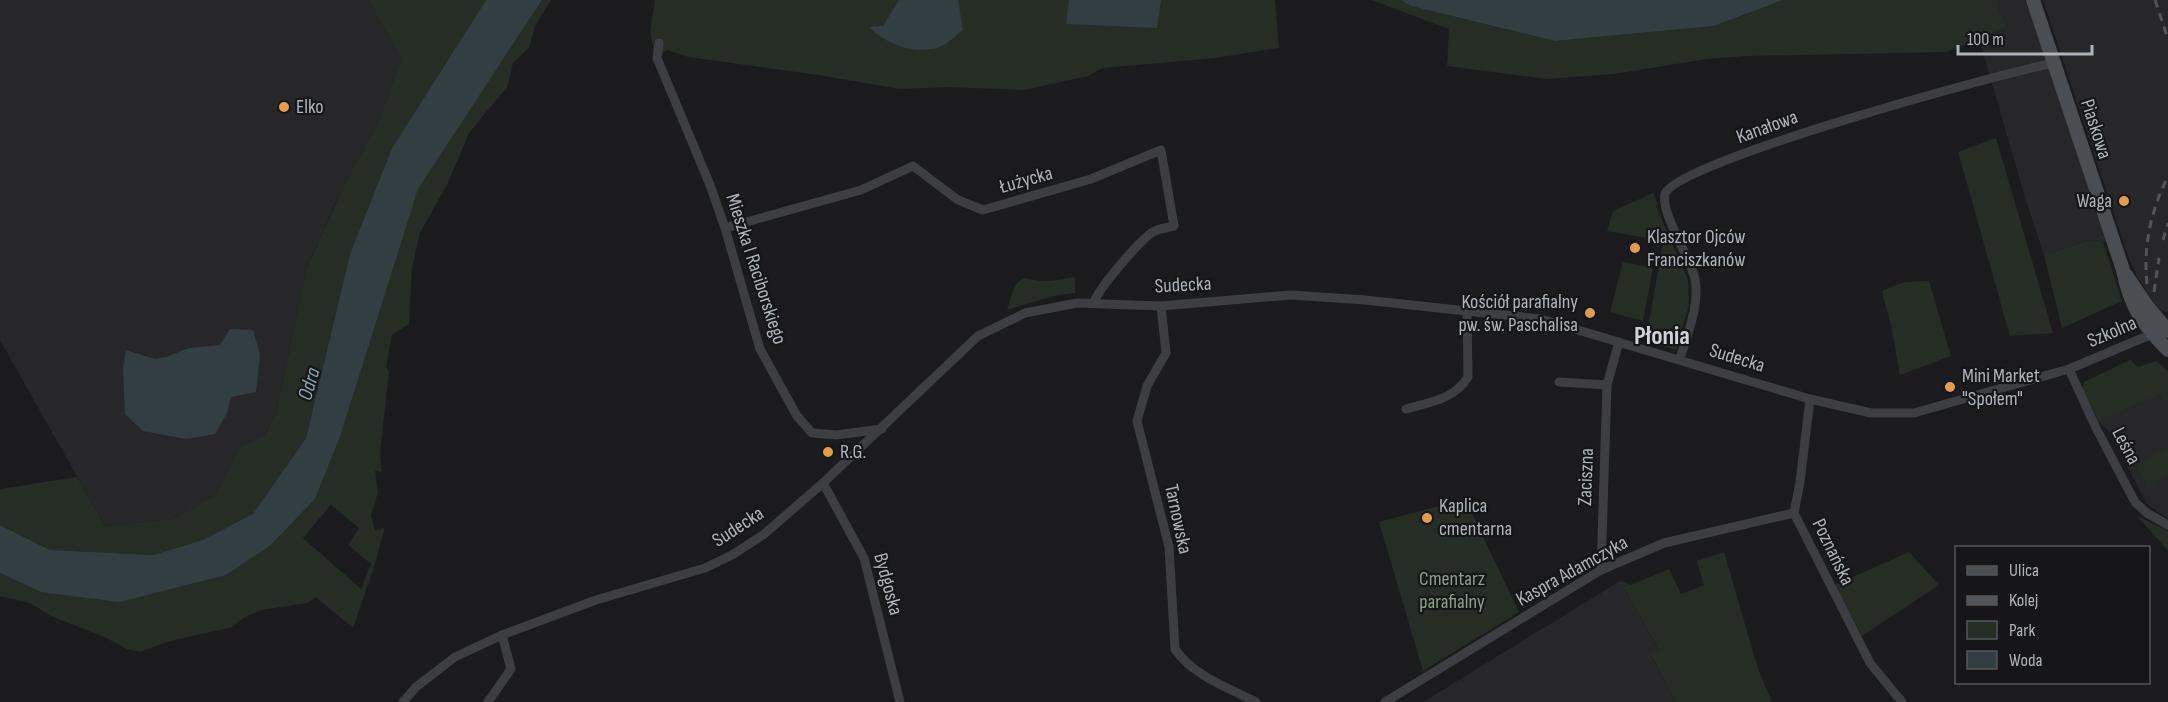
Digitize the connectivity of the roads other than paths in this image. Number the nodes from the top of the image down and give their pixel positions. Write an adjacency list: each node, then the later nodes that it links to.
1 (2033, 0): 3 (main road, Piaskowa)
2 (659, 43): 4 (street, Mieszka I Raciborskiego)
3 (2054, 63): 8 (main road, Piaskowa); 11 (street, Kanałowa)
4 (725, 228): 5 (street, Łużycka); 17 (street, Mieszka I Raciborskiego)
5 (1094, 303): 6 (street, Sudecka); 17 (street, Sudecka)
6 (1161, 306): 7 (street, Sudecka); 26 (street, Tarnowska)
7 (1467, 311): 9 (street, Sudecka); 16 (street)
8 (2163, 330): 10 (main road, Piaskowa); 12 (street, Szkolna)
9 (1620, 342): 11 (street, Sudecka); 14 (street, Zaciszna)
10 (2168, 350)
11 (1680, 359): 15 (street, Sudecka)
12 (2069, 369): 15 (street, Sudecka); 20 (street, Leśna)
13 (1559, 382): 14 (street)
14 (1607, 385): 21 (street, Zaciszna)
15 (1810, 399): 19 (street, Poznańska)
16 (1406, 409)
17 (882, 429): 18 (street, Sudecka)
18 (824, 483): 22 (street, Sudecka); 25 (street, Bydgoska)
19 (1794, 513): 21 (street, Kaspra Adamczyka); 28 (street, Poznańska)
20 (2168, 525)
21 (1601, 570): 27 (street, Kaspra Adamczyka)
22 (502, 635): 23 (street, Sudecka); 24 (street)
23 (403, 702)
24 (488, 702)
25 (900, 702)
26 (1256, 702)
27 (1385, 702)
28 (1902, 702)

